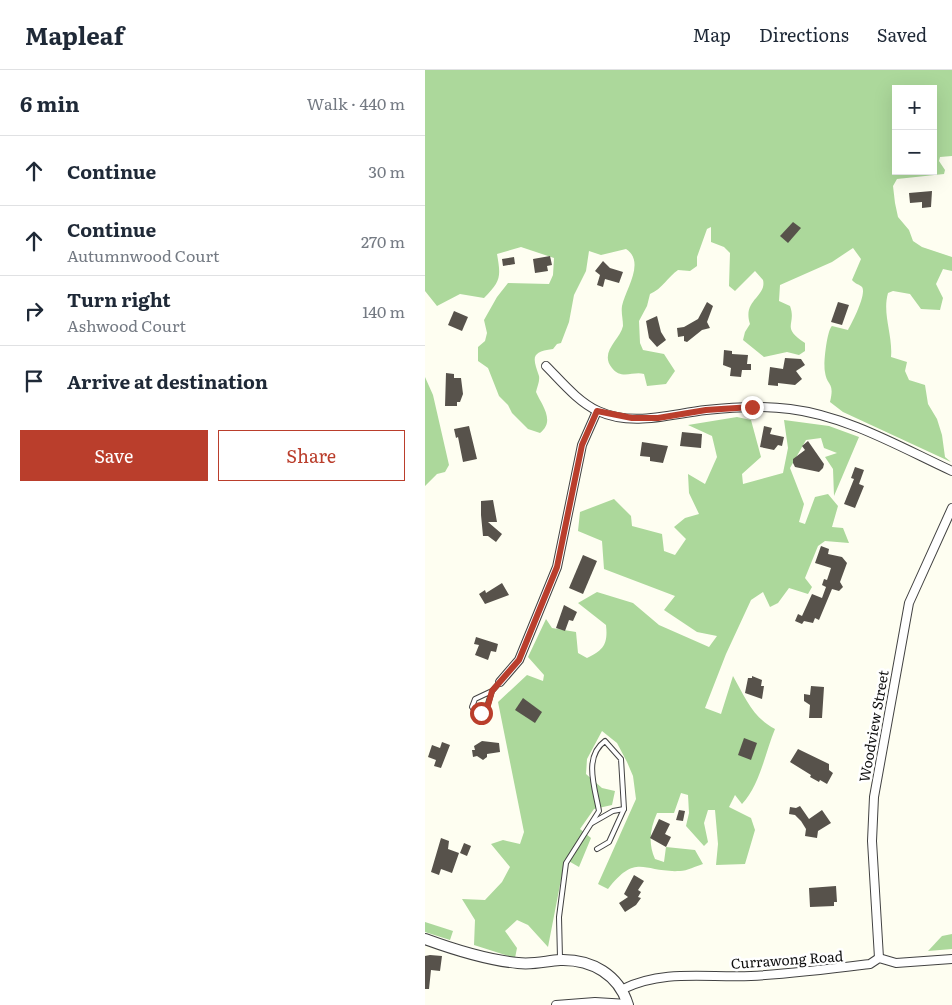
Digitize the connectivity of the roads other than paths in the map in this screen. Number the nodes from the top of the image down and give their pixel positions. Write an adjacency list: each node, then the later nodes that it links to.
1 (546, 366): 2 (street)
2 (597, 411): 3 (street); 5 (street)
3 (952, 471)
4 (952, 508): 11 (street, Woodview Street)
5 (500, 682): 6 (lane)
6 (492, 691): 6 (lane)
7 (624, 809): 8 (lane); 8 (lane); 9 (lane)
8 (590, 825): 13 (lane)
9 (597, 849)
10 (425, 939): 13 (street)
11 (879, 958): 12 (street, Currawong Road); 14 (street, Currawong Road)
12 (952, 959)
13 (560, 960): 14 (street)
14 (623, 989): 16 (street)
15 (556, 1005): 16 (street)
16 (628, 1005)

